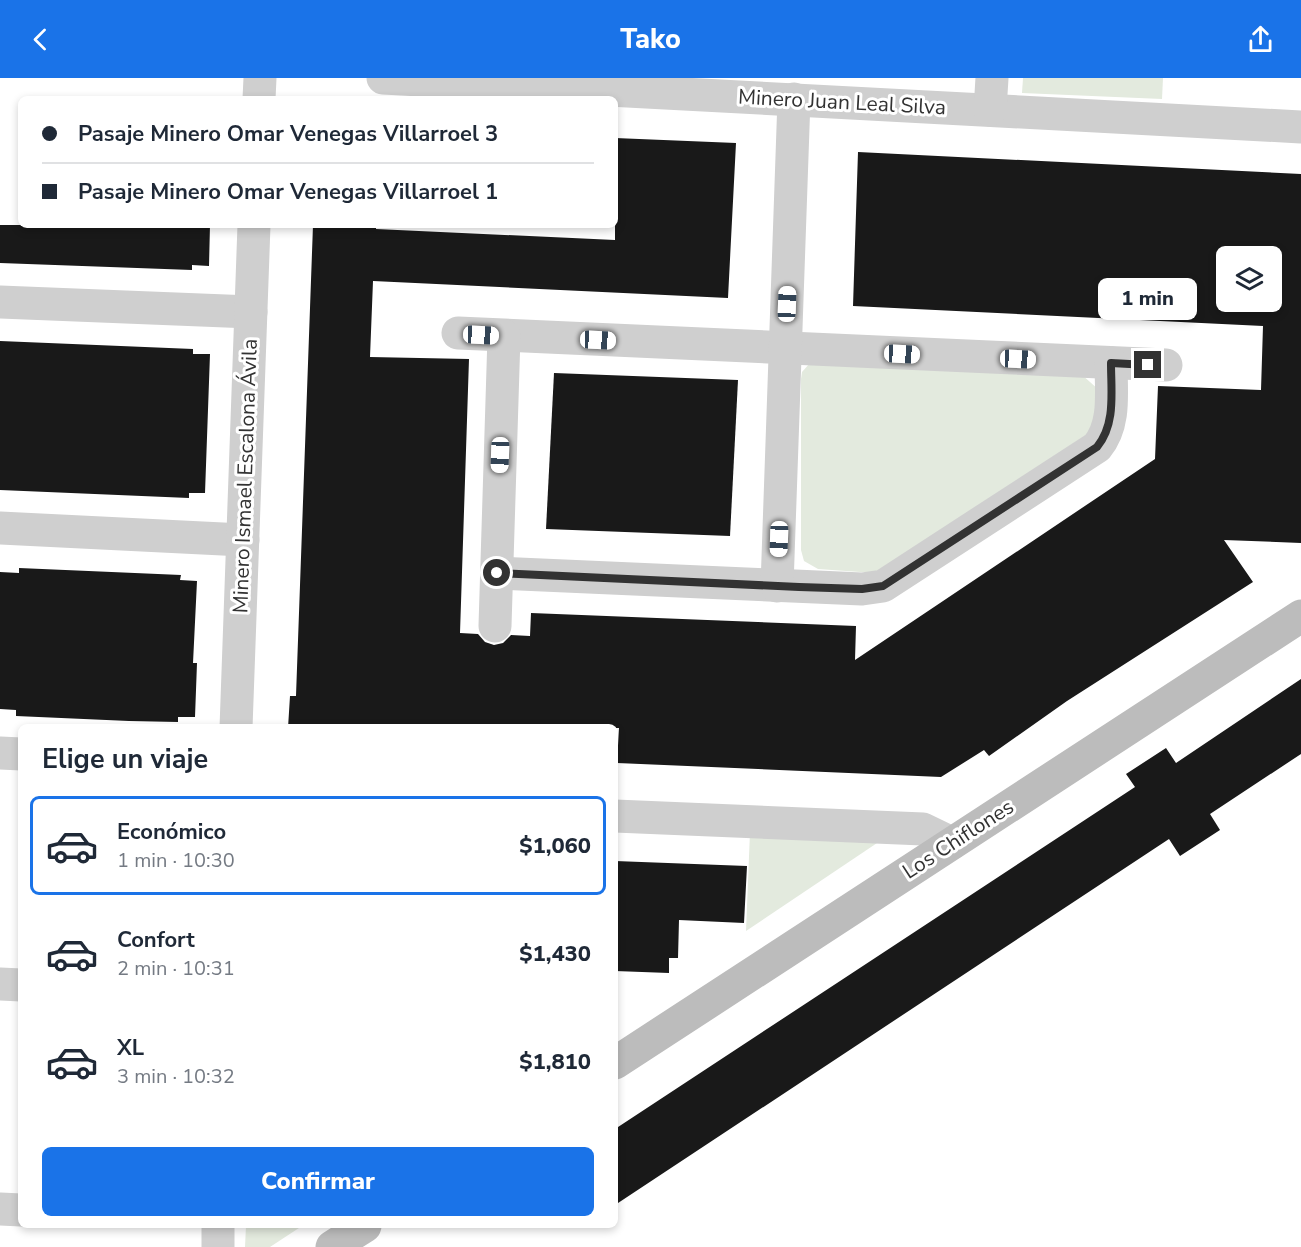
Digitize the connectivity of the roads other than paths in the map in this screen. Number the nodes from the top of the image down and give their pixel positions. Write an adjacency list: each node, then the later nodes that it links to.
1 (260, 78): 4 (street)
2 (383, 78): 5 (street, Minero Juan Leal Silva)
3 (991, 94): 5 (street, Minero Juan Leal Silva); 6 (street, Minero Juan Leal Silva)
4 (259, 96)
5 (794, 99): 12 (street)
6 (1301, 127)
7 (254, 228): 9 (street, Minero Ismael Escalona Ávila)
8 (0, 303): 9 (street)
9 (251, 312): 16 (street, Minero Ismael Escalona Ávila)
10 (458, 333): 11 (street)
11 (504, 336): 12 (street); 17 (street)
12 (786, 349): 13 (street); 18 (street)
13 (1111, 363): 14 (street); 18 (street)
14 (1166, 365)
15 (0, 528): 16 (street)
16 (243, 540): 21 (street, Minero Ismael Escalona Ávila)
17 (497, 573): 18 (street); 20 (street)
18 (777, 586)
19 (1301, 616): 25 (street, Los Chiflones)
20 (495, 626)
21 (236, 724)
22 (0, 753): 23 (street)
23 (18, 754)
24 (618, 816): 25 (street)
25 (952, 843): 28 (street, Los Chiflones)
26 (0, 984): 27 (street)
27 (18, 985)
28 (620, 1056)
29 (0, 1209): 30 (street)
30 (18, 1210)
31 (218, 1228): 33 (street)
32 (362, 1228): 34 (street)
33 (218, 1247)
34 (332, 1247)

